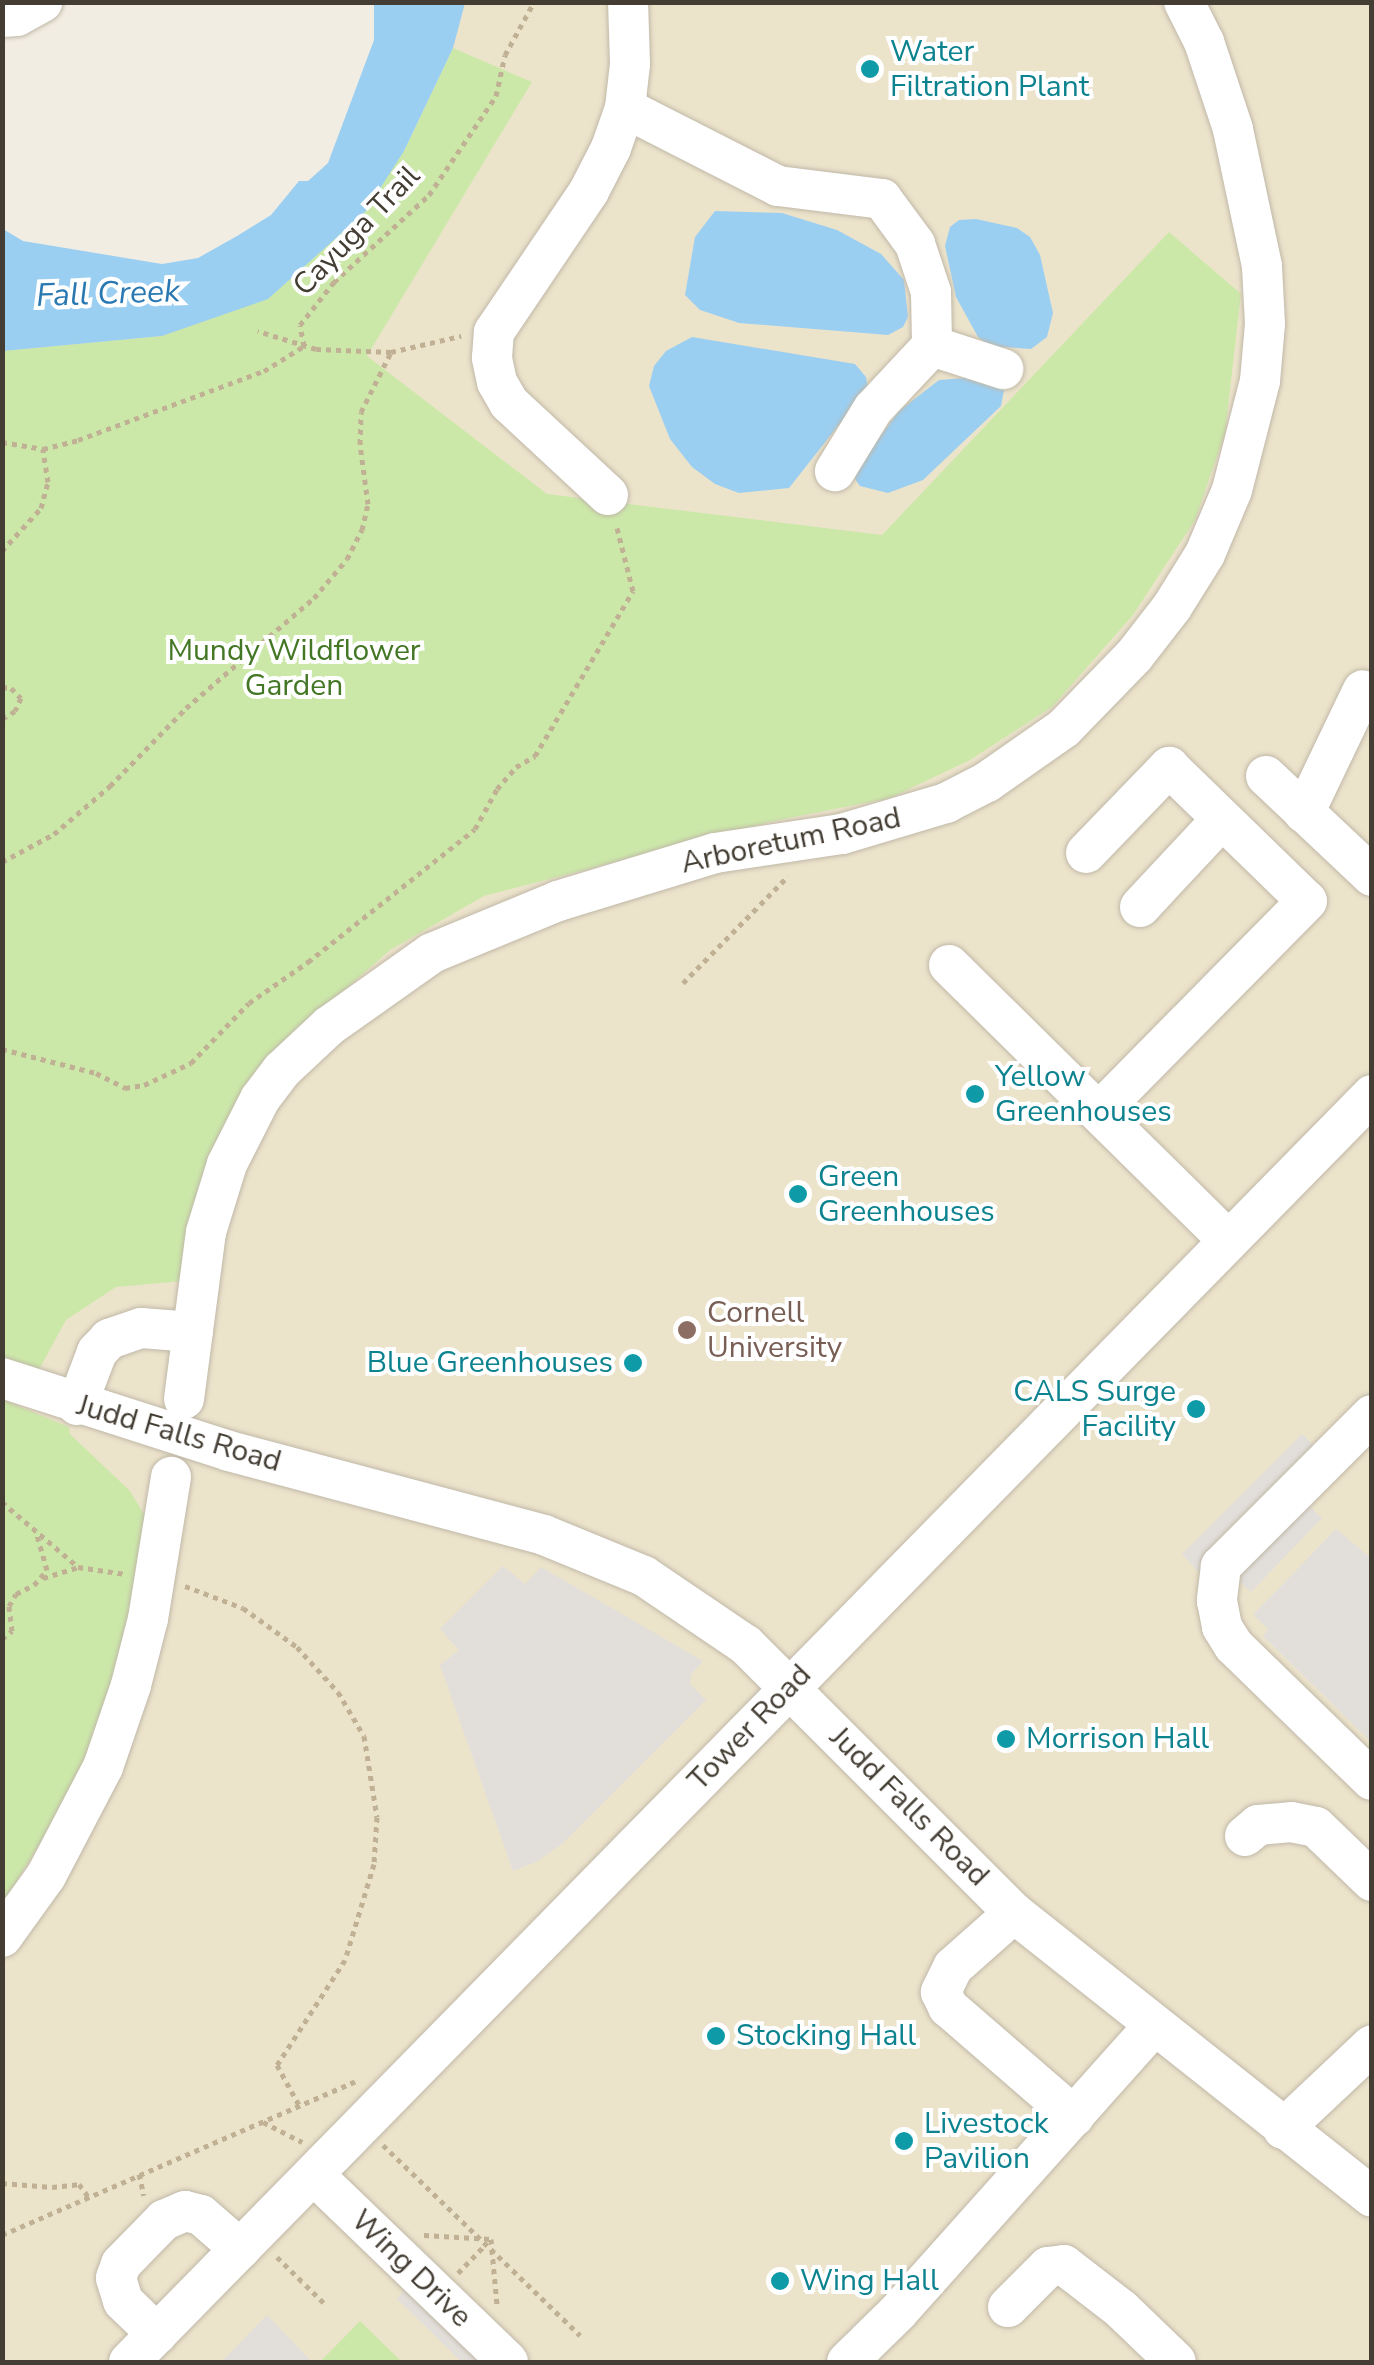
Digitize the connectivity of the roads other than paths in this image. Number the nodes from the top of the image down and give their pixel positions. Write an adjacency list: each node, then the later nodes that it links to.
1 (42, 2): 4 (street)
2 (628, 2): 5 (street)
3 (1184, 2): 21 (street, Arboretum Road)
4 (2, 17)
5 (625, 108): 6 (street); 9 (street)
6 (932, 346): 7 (street); 8 (street)
7 (1003, 369)
8 (835, 471)
9 (608, 495)
10 (1363, 690): 12 (street)
11 (1266, 776): 12 (street)
12 (1304, 813): 15 (street)
13 (1222, 819): 14 (street); 16 (street); 19 (street)
14 (1086, 853)
15 (1372, 876)
16 (1140, 906)
17 (949, 965): 19 (street)
18 (1372, 1095): 20 (street, Tower Road)
19 (1099, 1112): 20 (street)
20 (1228, 1240): 27 (street, Tower Road)
21 (194, 1332): 23 (street, Arboretum Road); 24 (street)
22 (2, 1378): 24 (street, Judd Falls Road)
23 (184, 1399)
24 (77, 1404): 27 (street, Judd Falls Road)
25 (1372, 1415): 28 (street)
26 (171, 1477): 32 (street)
27 (790, 1686): 31 (street, Judd Falls Road); 37 (street, Tower Road)
28 (1372, 1780)
29 (1245, 1836): 30 (street)
30 (1372, 1881)
31 (1014, 1913): 33 (street, Judd Falls Road); 35 (street)
32 (2, 1937)
33 (1153, 2027): 35 (street); 36 (street, Judd Falls Road)
34 (1372, 2045): 36 (street)
35 (1074, 2116): 43 (street)
36 (1283, 2129): 38 (street, Judd Falls Road)
37 (312, 2163): 39 (street, Tower Road); 42 (street, Wing Drive)
38 (1372, 2197)
39 (259, 2253): 41 (street, Tower Road); 41 (street)
40 (1008, 2307): 44 (street)
41 (143, 2348)
42 (508, 2362)
43 (847, 2362)
44 (1176, 2362)

